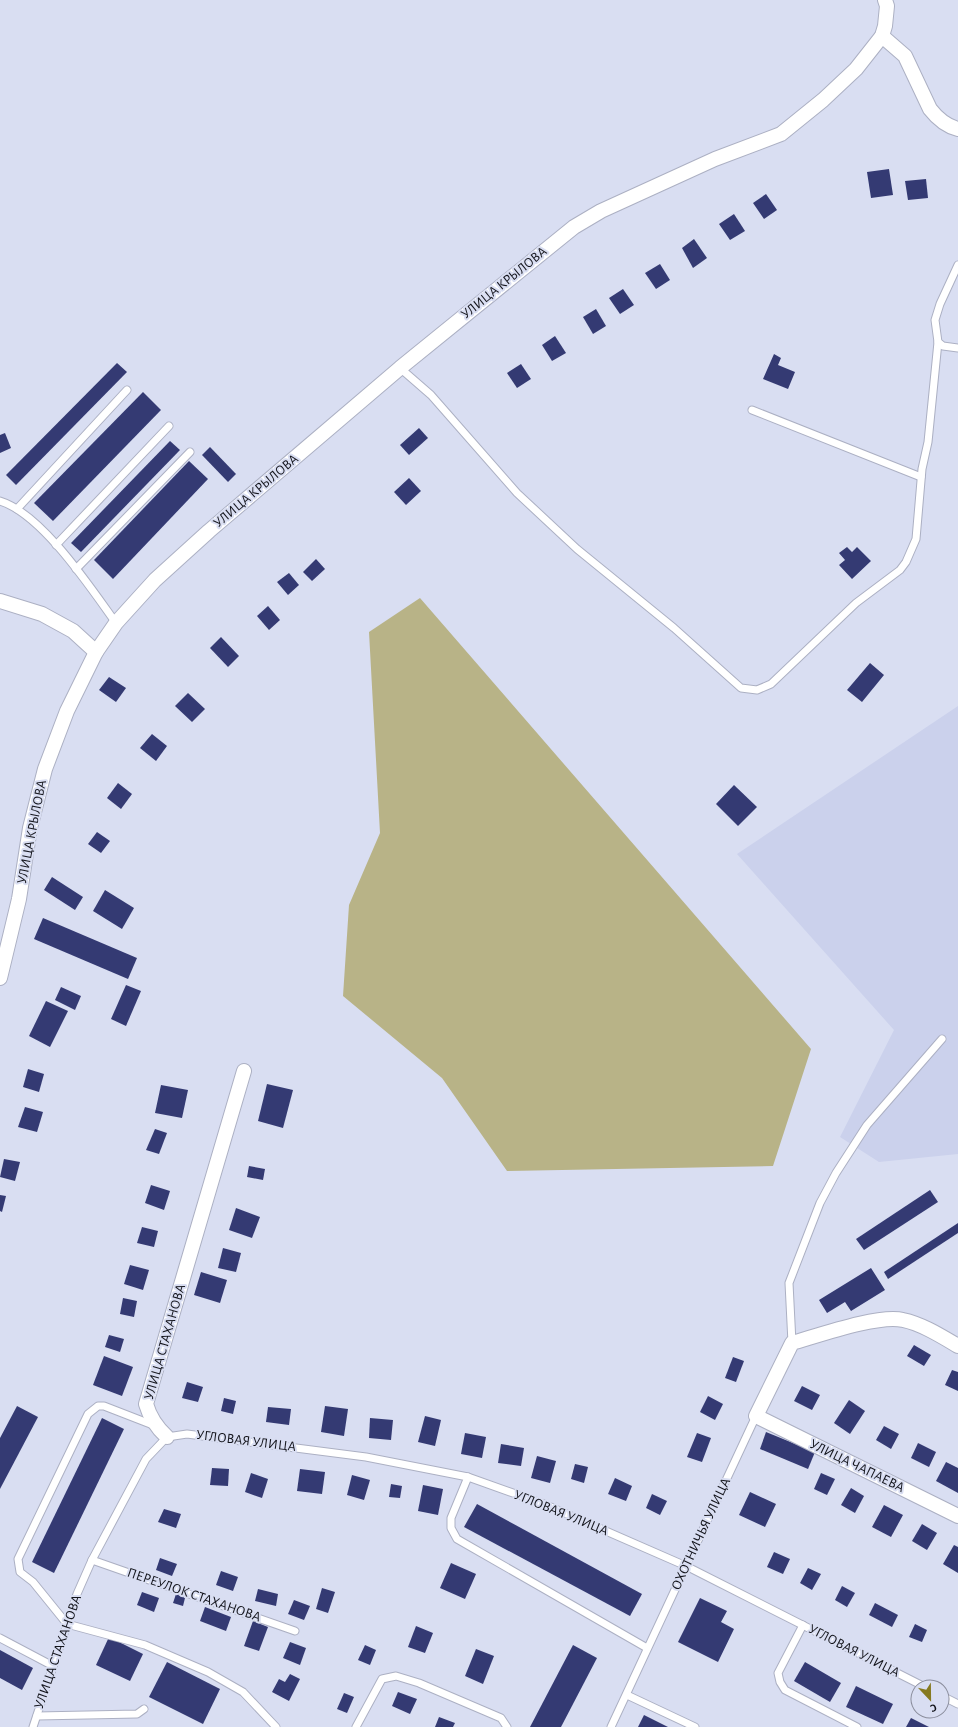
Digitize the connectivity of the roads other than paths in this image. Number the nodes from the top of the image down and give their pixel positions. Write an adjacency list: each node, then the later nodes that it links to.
1 (885, 0): 2 (street)
2 (882, 36): 3 (street); 7 (street, УЛИЦА КРЫЛОВА)
3 (958, 129)
4 (958, 264): 5 (lane)
5 (938, 342): 6 (lane); 12 (lane)
6 (958, 348)
7 (400, 368): 12 (lane); 18 (street, УЛИЦА КРЫЛОВА)
8 (127, 390): 14 (lane)
9 (752, 410): 12 (lane)
10 (169, 426): 15 (lane)
11 (190, 452): 16 (lane)
12 (921, 477)
13 (0, 500): 14 (lane)
14 (17, 509): 15 (lane)
15 (56, 545): 16 (lane)
16 (76, 570): 18 (lane)
17 (0, 601): 19 (street)
18 (116, 623): 19 (street, УЛИЦА КРЫЛОВА)
19 (96, 652): 20 (street, УЛИЦА КРЫЛОВА)
20 (0, 978)
21 (942, 1039): 23 (lane)
22 (244, 1071): 26 (street, УЛИЦА СТАХАНОВА)
23 (792, 1343): 24 (street); 25 (street, ОХОТНИЧЬЯ УЛИЦА)
24 (958, 1346)
25 (756, 1416): 29 (street, УЛИЦА ЧАПАЕВА); 31 (lane, ОХОТНИЧЬЯ УЛИЦА)
26 (156, 1426): 27 (street, УЛИЦА СТАХАНОВА); 32 (lane)
27 (167, 1437): 28 (lane, УГЛОВАЯ УЛИЦА); 30 (lane, УЛИЦА СТАХАНОВА)
28 (468, 1477): 31 (lane, УГЛОВАЯ УЛИЦА); 36 (lane)
29 (958, 1516)
30 (92, 1560): 32 (lane, УЛИЦА СТАХАНОВА); 34 (lane, ПЕРЕУЛОК СТАХАНОВА)
31 (686, 1566): 33 (lane, УГЛОВАЯ УЛИЦА); 36 (lane, ОХОТНИЧЬЯ УЛИЦА)
32 (67, 1624): 37 (lane, УЛИЦА СТАХАНОВА); 43 (lane)
33 (803, 1625): 38 (lane, УГЛОВАЯ УЛИЦА); 48 (lane)
34 (295, 1631)
35 (0, 1638): 37 (lane)
36 (647, 1648): 39 (lane, ОХОТНИЧЬЯ УЛИЦА)
37 (53, 1666): 41 (lane, УЛИЦА СТАХАНОВА)
38 (910, 1679)
39 (627, 1695): 46 (lane, ОХОТНИЧЬЯ УЛИЦА); 47 (lane)
40 (144, 1709): 41 (lane)
41 (37, 1716): 42 (lane, УЛИЦА СТАХАНОВА)
42 (33, 1727)
43 (276, 1727)
44 (356, 1727): 45 (lane)
45 (507, 1727)
46 (611, 1727)
47 (694, 1727)
48 (857, 1727)

